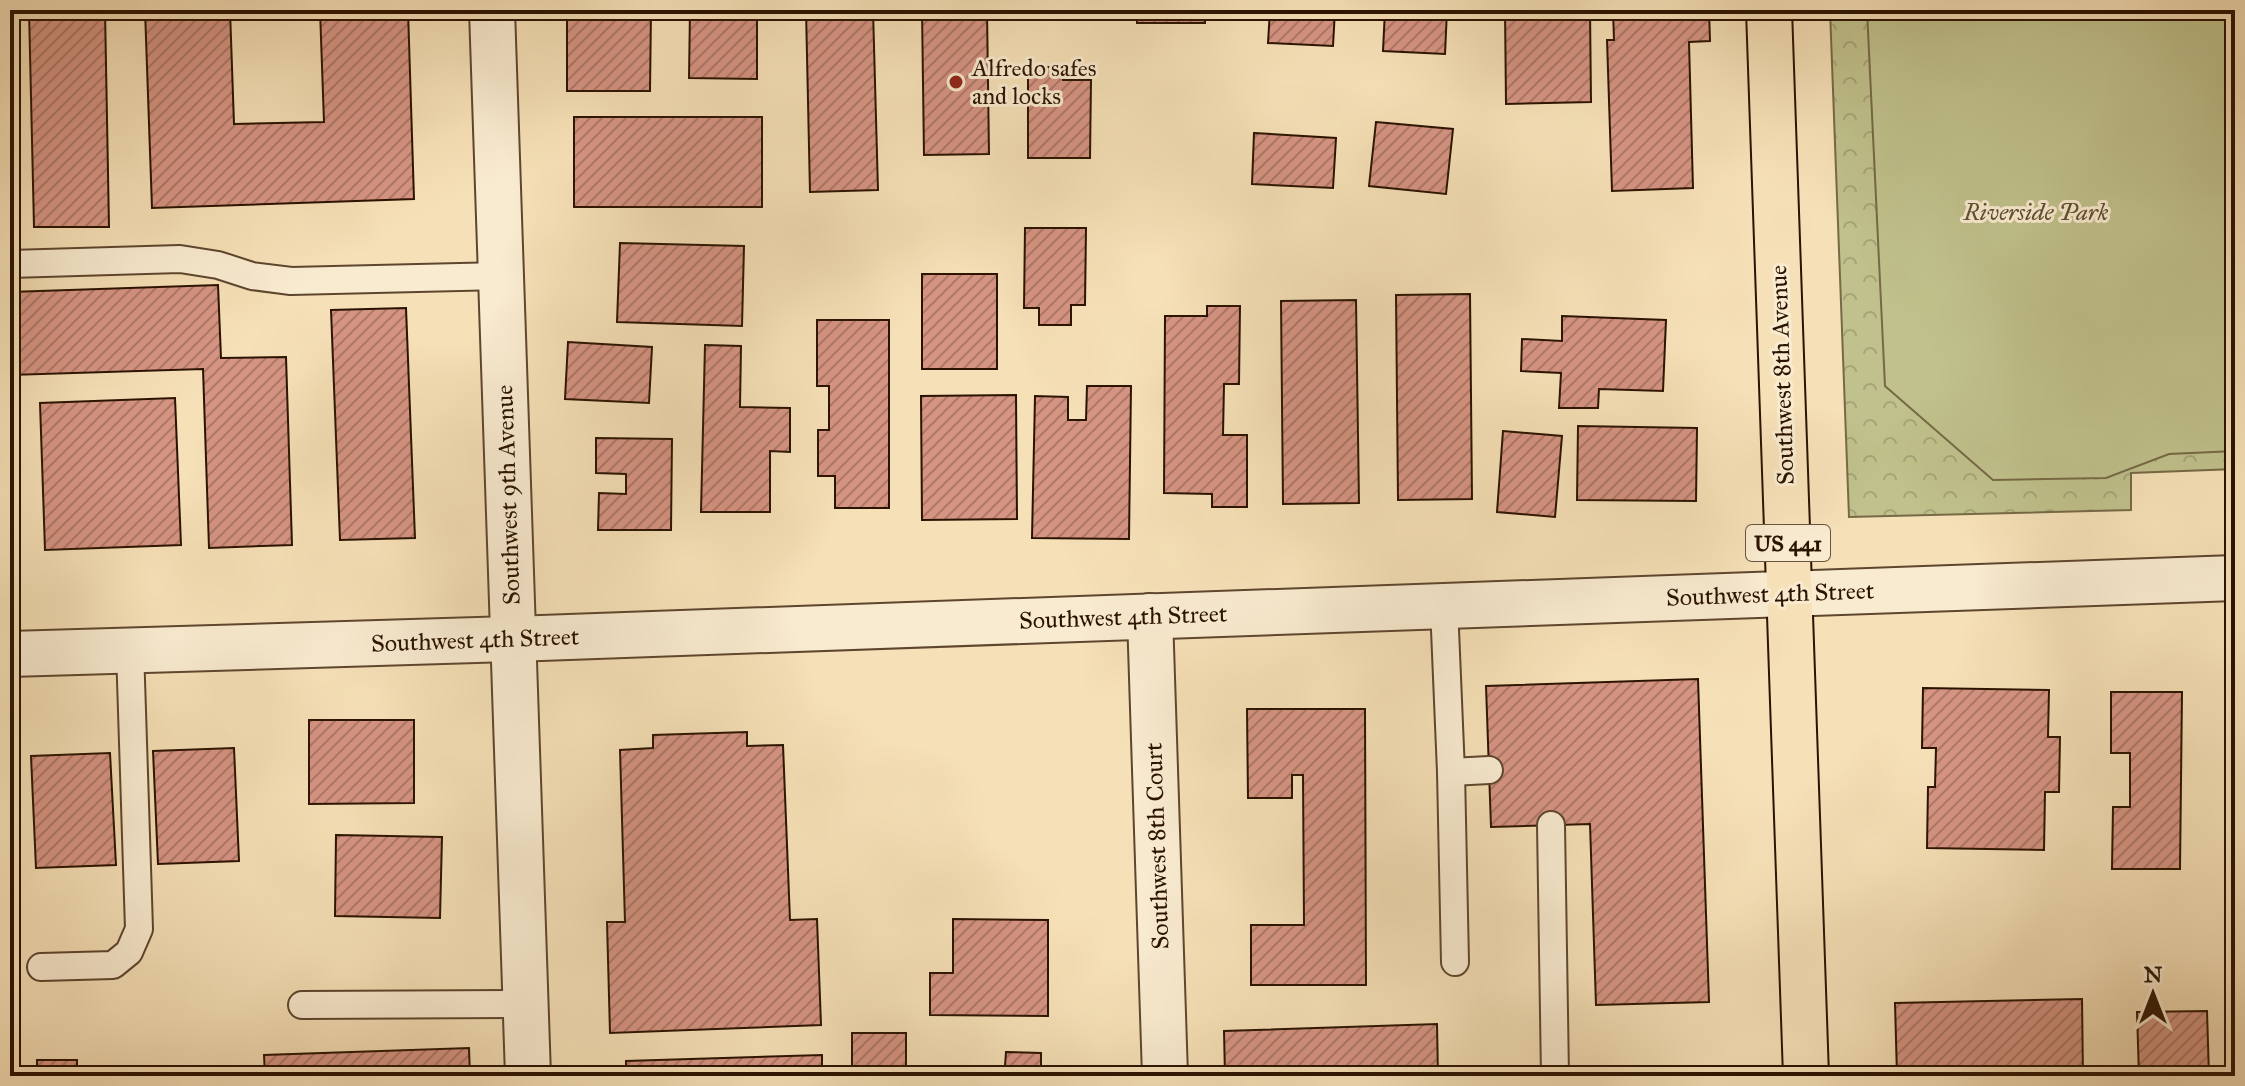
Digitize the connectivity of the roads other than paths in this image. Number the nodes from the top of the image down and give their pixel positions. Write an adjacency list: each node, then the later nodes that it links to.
1 (492, 10): 4 (street, Southwest 9th Avenue)
2 (1769, 10): 6 (main road, Southwest 8th Avenue / US 441)
3 (10, 264): 4 (lane)
4 (502, 276): 9 (street, Southwest 9th Avenue)
5 (2235, 578): 6 (street, Southwest 4th Street)
6 (1790, 594): 7 (street, Southwest 4th Street); 22 (main road, Southwest 8th Avenue / US 441)
7 (1444, 606): 8 (street, Southwest 4th Street); 13 (lane)
8 (1150, 616): 9 (street, Southwest 4th Street); 20 (street, Southwest 8th Court)
9 (513, 639): 10 (street, Southwest 4th Street); 17 (street, Southwest 9th Avenue)
10 (130, 649): 11 (street, Southwest 4th Street); 16 (lane)
11 (10, 654)
12 (1489, 770): 13 (lane)
13 (1451, 772): 15 (lane)
14 (1551, 825): 21 (lane)
15 (1455, 962)
16 (41, 967)
17 (526, 1004): 18 (lane); 19 (street, Southwest 9th Avenue)
18 (302, 1005)
19 (528, 1076)
20 (1165, 1076)
21 (1555, 1076)
22 (1806, 1076)

